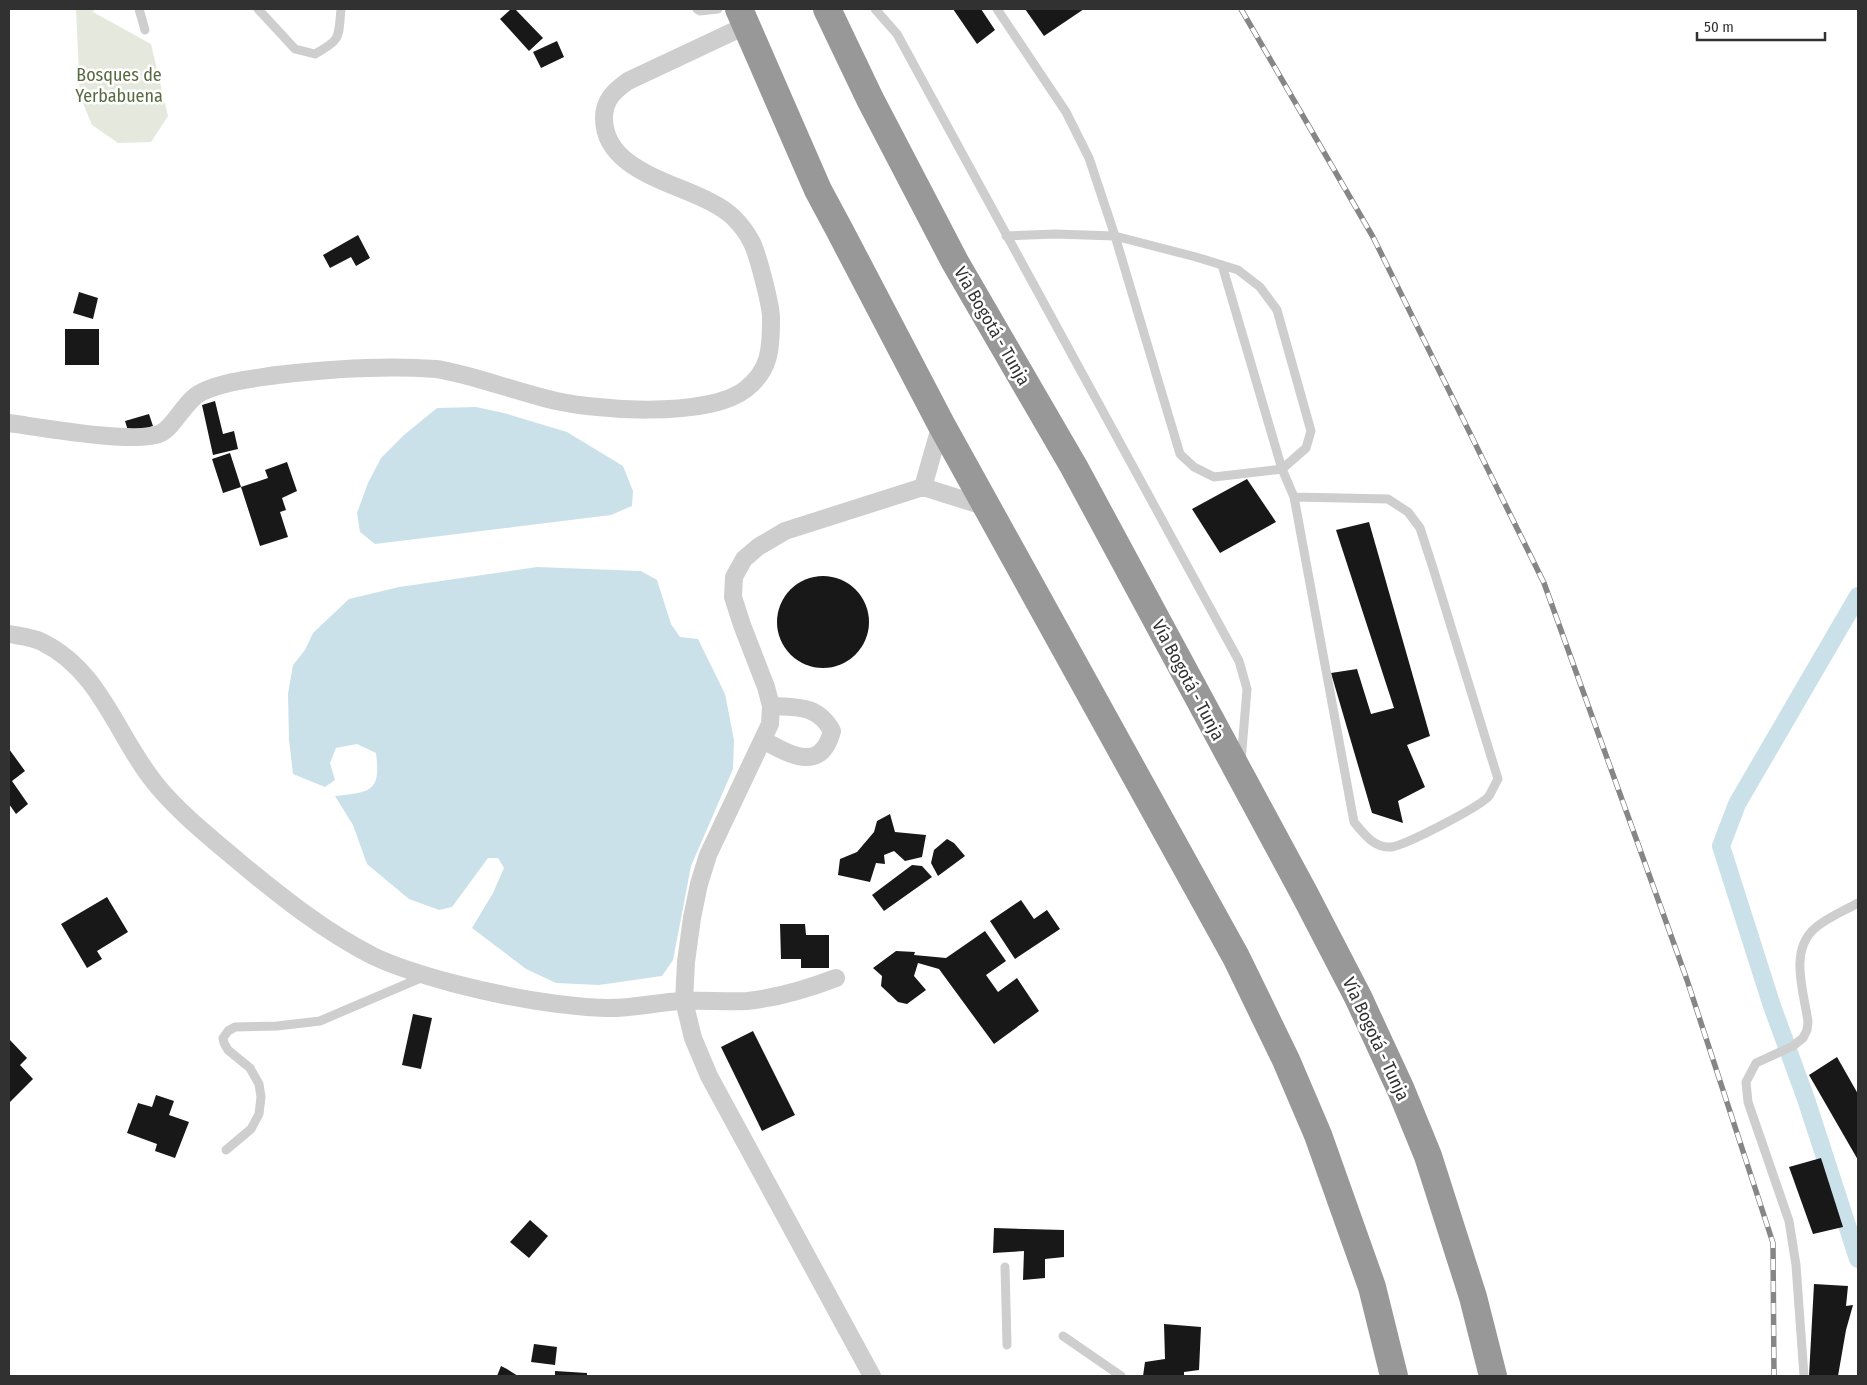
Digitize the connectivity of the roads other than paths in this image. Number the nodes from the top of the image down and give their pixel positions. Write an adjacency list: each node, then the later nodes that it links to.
1 (139, 9): 10 (lane)
2 (258, 9): 3 (lane)
3 (341, 9)
4 (697, 9): 5 (lane)
5 (718, 9)
6 (827, 9): 23 (highway, Vía Bogotá - Tunja)
7 (875, 9): 11 (lane)
8 (997, 9): 12 (lane)
9 (742, 17): 14 (street); 15 (highway)
10 (144, 30)
11 (1006, 236): 12 (lane); 23 (lane)
12 (1115, 236): 13 (lane); 16 (lane)
13 (1222, 265): 16 (lane); 16 (lane)
14 (9, 423)
15 (942, 424): 17 (street); 19 (highway)
16 (1282, 469): 18 (lane)
17 (922, 487): 19 (street); 21 (street)
18 (1294, 497): 18 (lane)
19 (990, 508): 34 (highway)
20 (9, 634): 25 (street)
21 (771, 706): 22 (street); 22 (street)
22 (763, 740): 27 (street)
23 (1240, 777): 35 (highway, Vía Bogotá - Tunja)
24 (1858, 903): 36 (lane)
25 (426, 976): 27 (street); 28 (lane)
26 (836, 978): 27 (street)
27 (684, 1001): 32 (street)
28 (226, 1150)
29 (1004, 1267): 31 (lane)
30 (1063, 1336): 33 (lane)
31 (1007, 1345)
32 (872, 1376)
33 (1121, 1376)
34 (1394, 1376)
35 (1493, 1376)
36 (1804, 1376)

